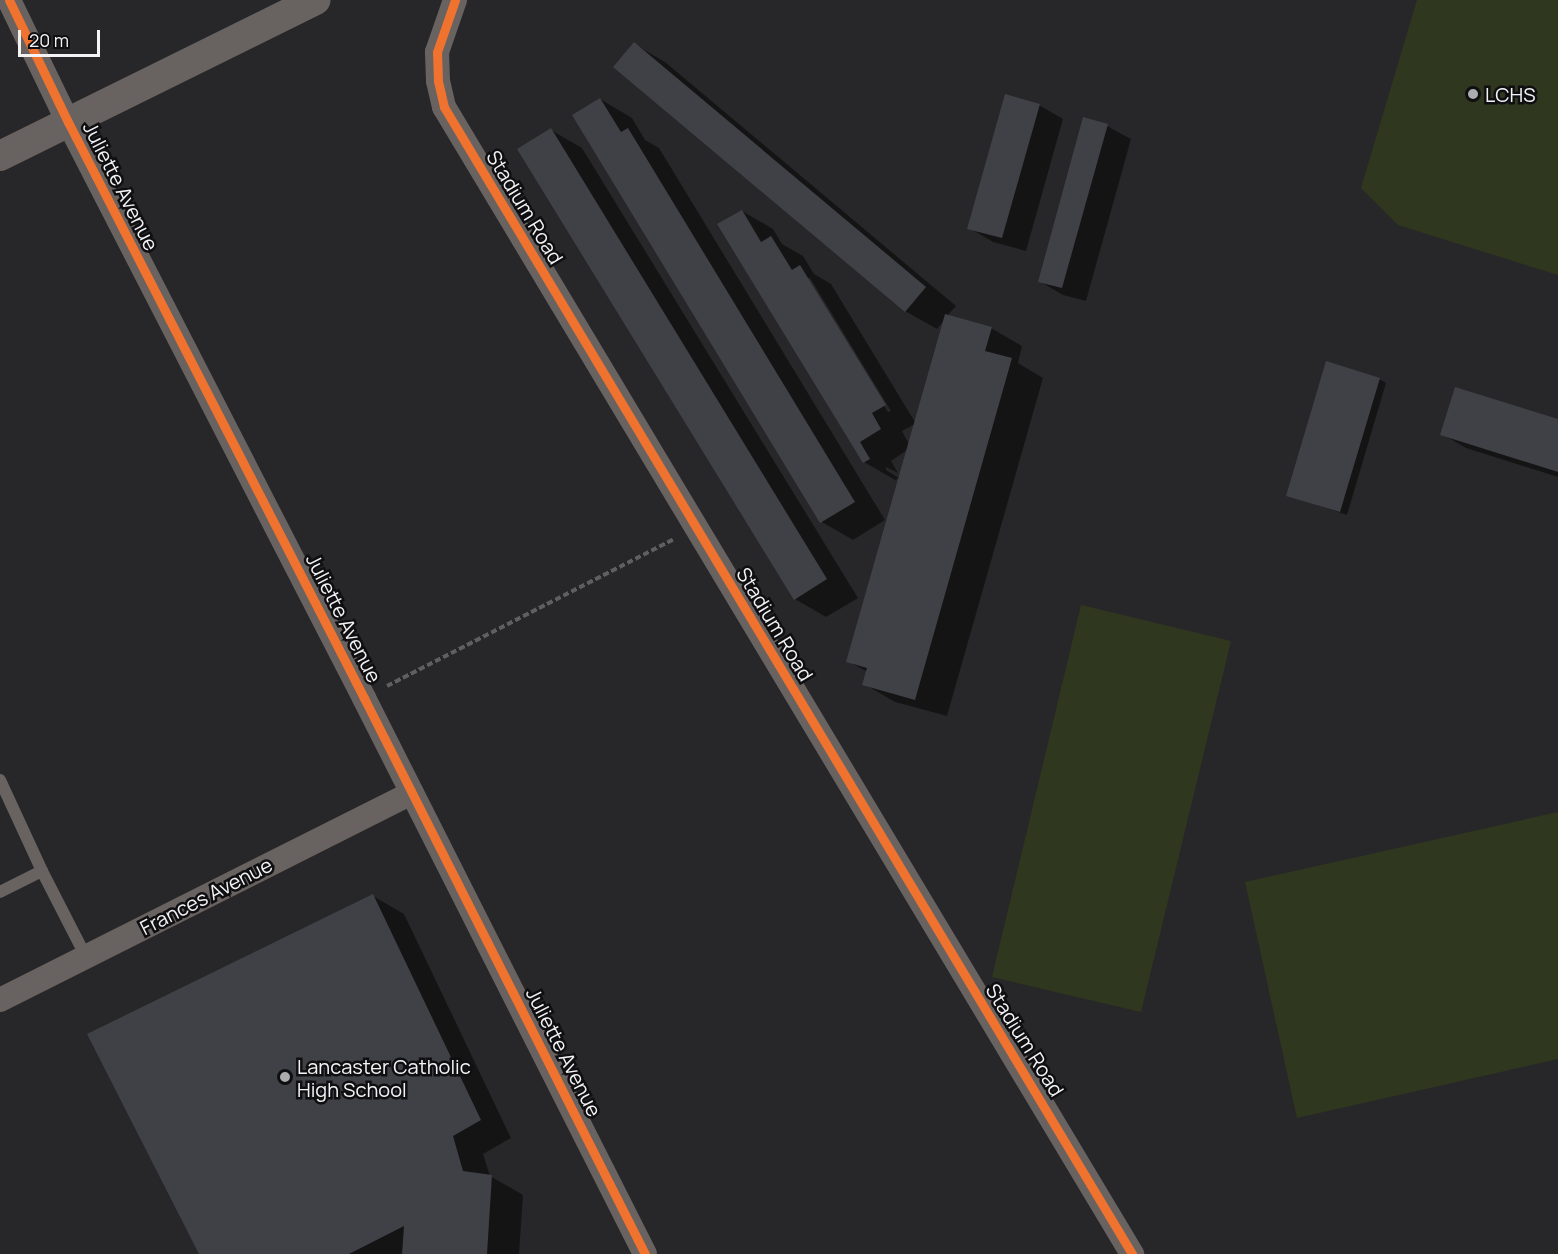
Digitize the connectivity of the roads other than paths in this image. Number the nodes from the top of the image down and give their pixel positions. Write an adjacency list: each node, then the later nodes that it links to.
1 (9, 0): 4 (street, Juliette Avenue)
2 (316, 0): 4 (street)
3 (455, 0): 13 (street, Stadium Road)
4 (68, 122): 5 (street); 7 (street, Juliette Avenue)
5 (0, 156)
6 (0, 780): 8 (lane)
7 (412, 793): 10 (street, Frances Avenue); 12 (street, Juliette Avenue)
8 (42, 871): 9 (lane); 10 (lane)
9 (0, 892)
10 (86, 957): 11 (street, Frances Avenue)
11 (0, 1000)
12 (645, 1254)
13 (1132, 1254)

